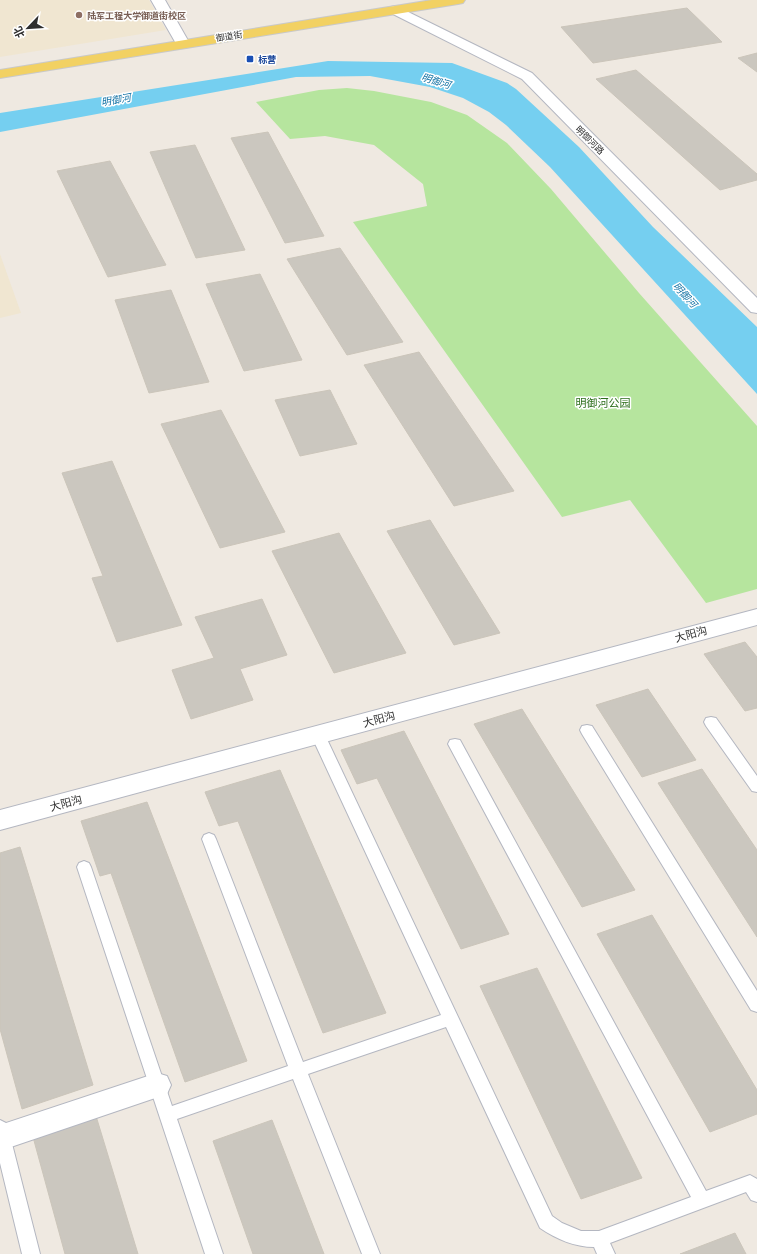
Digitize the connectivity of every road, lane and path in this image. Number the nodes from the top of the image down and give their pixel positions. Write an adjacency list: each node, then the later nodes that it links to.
1 (158, 0): 4 (street)
2 (458, 0): 3 (main road, 御道街)
3 (396, 10): 4 (main road, 御道街); 6 (street, 明御河路)
4 (183, 44): 5 (main road, 御道街)
5 (0, 74)
6 (757, 308)
7 (757, 617): 10 (street, 大阳沟)
8 (711, 722): 12 (lane)
9 (587, 730): 16 (lane)
10 (318, 736): 13 (street, 大阳沟); 17 (lane)
11 (455, 744): 23 (lane)
12 (757, 787)
13 (0, 820)
14 (209, 839): 18 (lane)
15 (84, 867): 19 (lane)
16 (757, 1005)
17 (449, 1019): 18 (lane); 24 (lane)
18 (298, 1071): 20 (lane); 27 (lane)
19 (157, 1085): 20 (lane); 21 (street)
20 (167, 1115): 26 (lane)
21 (1, 1132): 25 (lane)
22 (755, 1186): 23 (lane)
23 (702, 1200): 24 (lane)
24 (602, 1246)
25 (31, 1254)
26 (214, 1254)
27 (371, 1254)

